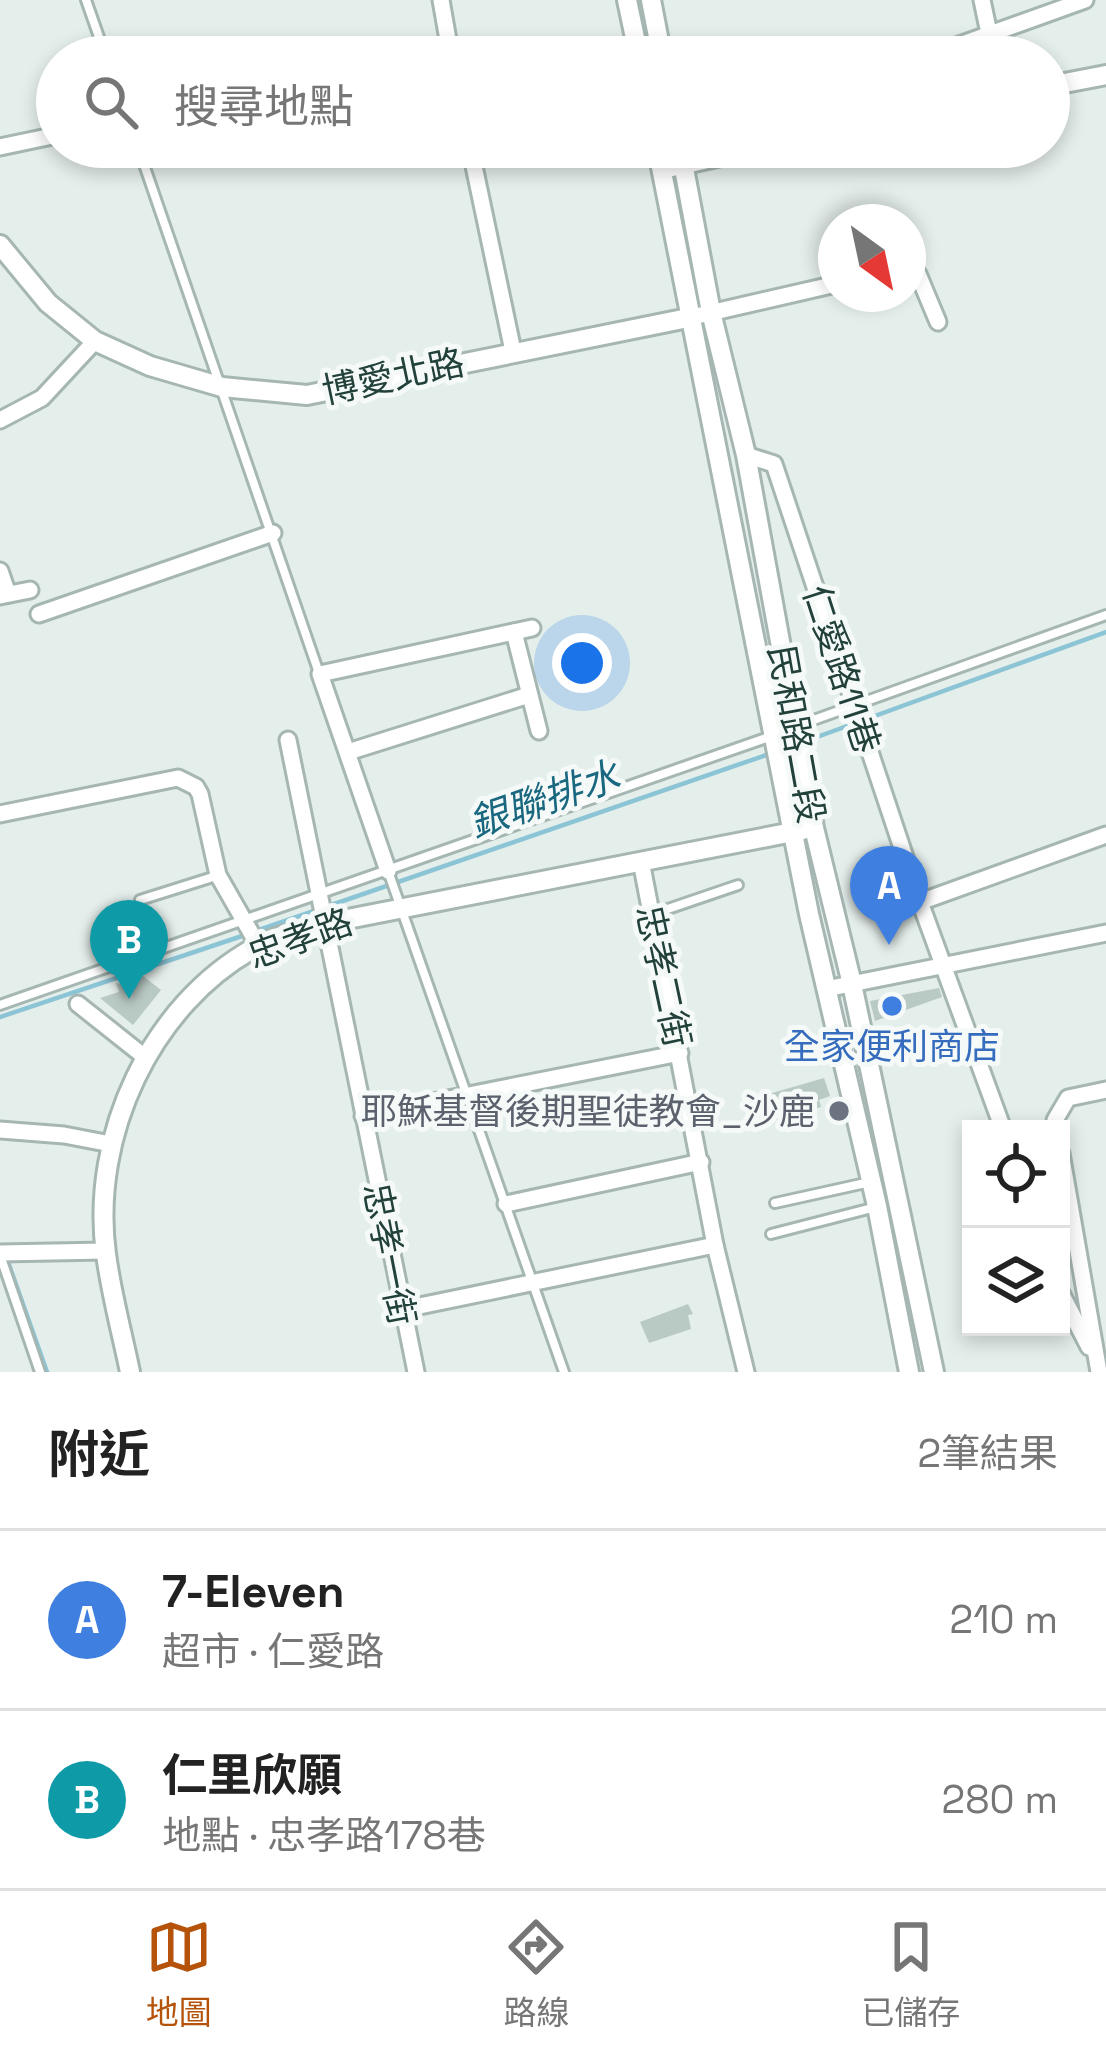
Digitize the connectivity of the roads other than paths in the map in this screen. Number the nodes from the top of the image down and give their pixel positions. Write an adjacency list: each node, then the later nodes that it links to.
1 (86, 0): 8 (lane)
2 (441, 0): 9 (street)
3 (627, 0): 10 (street)
4 (650, 0): 11 (street)
5 (982, 0): 7 (street)
6 (1085, 0): 7 (street)
7 (989, 33): 12 (street); 13 (street)
8 (99, 36)
9 (447, 36)
10 (635, 36)
11 (658, 36)
12 (981, 36)
13 (990, 36)
14 (1106, 76): 15 (street)
15 (1070, 82)
16 (36, 139): 17 (street)
17 (0, 147)
18 (145, 168): 30 (lane)
19 (474, 168): 29 (street)
20 (684, 168): 25 (street, 民和路二段)
21 (662, 169): 26 (street, 民和路二段)
22 (0, 245): 28 (street, 博愛北路)
23 (818, 288): 25 (street)
24 (926, 292): 27 (street)
25 (711, 312): 26 (street); 32 (street, 民和路二段)
26 (688, 318): 29 (street, 博愛北路); 36 (street, 民和路二段)
27 (938, 322)
28 (95, 341): 30 (street, 博愛北路); 31 (street)
29 (513, 351): 30 (street, 博愛北路)
30 (222, 388): 33 (lane)
31 (0, 420)
32 (746, 455): 35 (street, 民和路二段); 45 (street, 仁愛路11巷)
33 (273, 533): 39 (street); 43 (lane)
34 (0, 571): 38 (street)
35 (768, 572): 36 (street); 46 (street, 民和路二段)
36 (743, 574): 48 (street, 民和路二段)
37 (30, 590): 38 (street)
38 (4, 595)
39 (39, 614)
40 (1106, 615): 45 (lane)
41 (532, 628): 42 (street)
42 (514, 632): 43 (street); 44 (street)
43 (320, 674): 50 (street)
44 (530, 695): 47 (street); 50 (street)
45 (854, 706): 46 (lane); 61 (street, 仁愛路11巷)
46 (797, 726): 48 (lane); 52 (street, 民和路二段)
47 (539, 730)
48 (775, 735): 53 (street, 民和路二段); 56 (lane)
49 (288, 740): 59 (street, 忠孝一街)
50 (348, 752): 56 (street)
51 (0, 814): 57 (street)
52 (814, 828): 53 (street, 忠孝路); 69 (street, 民和路二段)
53 (793, 832): 55 (street, 忠孝路); 70 (street, 民和路二段)
54 (1106, 835): 61 (street)
55 (641, 861): 62 (street, 忠孝路); 63 (street, 忠孝二街)
56 (388, 872): 59 (lane); 62 (lane)
57 (218, 875): 60 (lane); 64 (street)
58 (737, 885): 63 (lane)
59 (321, 895): 64 (lane); 65 (street, 忠孝一街)
60 (140, 900)
61 (920, 902): 68 (street, 仁愛路11巷)
62 (400, 908): 65 (street, 忠孝路); 76 (lane)
63 (652, 915): 73 (street, 忠孝二街)
64 (244, 921): 67 (street); 72 (lane)
65 (327, 923): 67 (street, 忠孝路); 77 (street, 忠孝一街)
66 (1106, 933): 68 (street)
67 (259, 945): 74 (street, 忠孝路)
68 (944, 963): 69 (street); 78 (street, 仁愛路11巷)
69 (852, 984): 70 (street); 102 (street, 民和路二段)
70 (826, 989): 83 (street, 民和路二段)
71 (78, 1004): 74 (street)
72 (0, 1005)
73 (680, 1053): 76 (street); 82 (street, 忠孝二街)
74 (146, 1058): 81 (street, 忠孝路)
75 (1106, 1090): 79 (street)
76 (466, 1094): 77 (street); 86 (lane)
77 (363, 1117): 94 (street, 忠孝一街)
78 (1000, 1120)
79 (1058, 1120)
80 (0, 1130): 81 (street)
81 (111, 1144): 90 (street, 忠孝路)
82 (701, 1162): 86 (street); 89 (street, 忠孝二街)
83 (872, 1181): 85 (lane); 87 (street, 民和路二段)
84 (1070, 1201): 95 (street)
85 (775, 1203)
86 (506, 1204): 92 (lane)
87 (878, 1207): 88 (lane); 101 (street, 民和路二段)
88 (771, 1234)
89 (716, 1245): 92 (street); 100 (street, 忠孝二街)
90 (105, 1251): 91 (street); 97 (street, 忠孝路)
91 (0, 1254): 96 (lane)
92 (530, 1282): 94 (street); 99 (lane)
93 (1070, 1309): 95 (street)
94 (400, 1310): 98 (street, 忠孝一街)
95 (1101, 1365)
96 (40, 1372)
97 (130, 1372)
98 (416, 1372)
99 (564, 1372)
100 (746, 1372)
101 (909, 1372)
102 (934, 1372)

